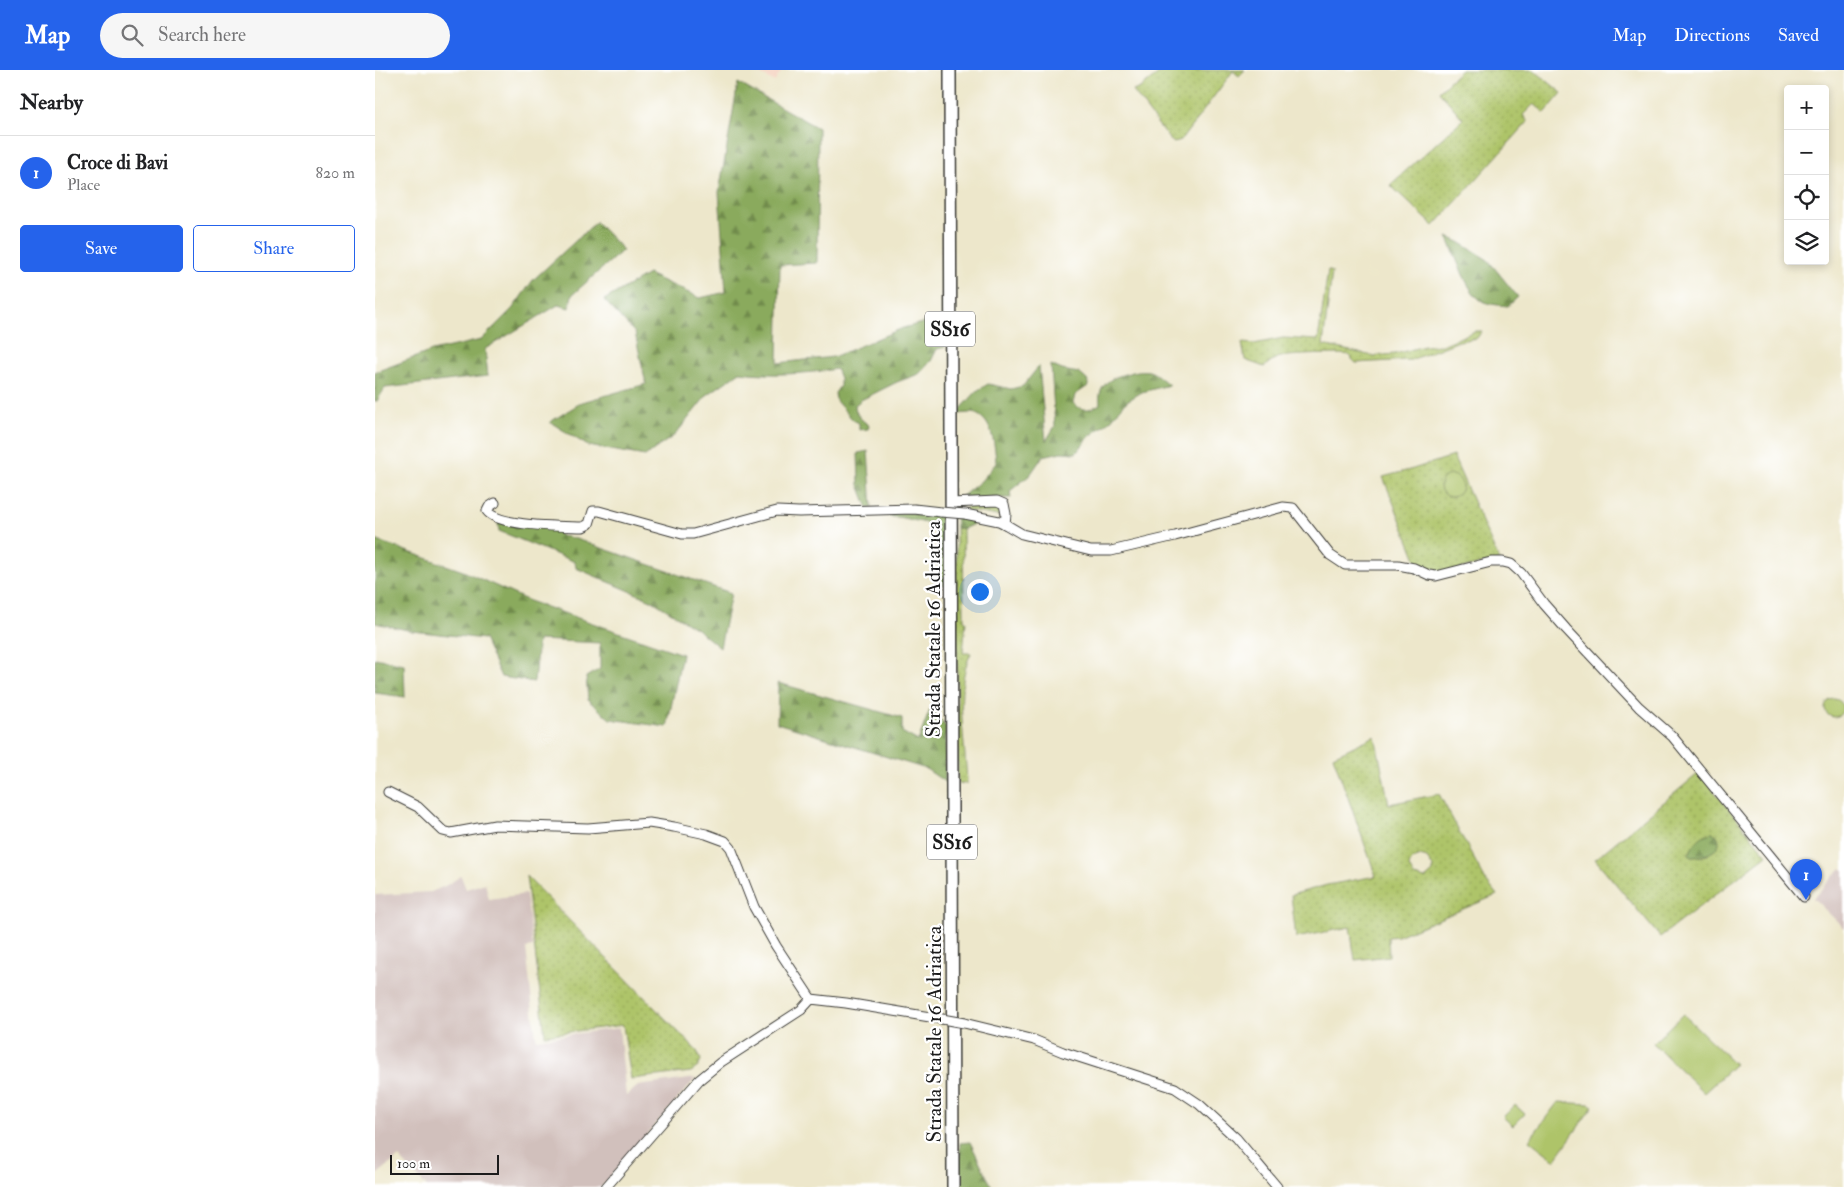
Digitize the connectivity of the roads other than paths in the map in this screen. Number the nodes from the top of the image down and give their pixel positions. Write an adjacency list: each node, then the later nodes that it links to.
1 (950, 70): 2 (main road, Strada Statale 16 Adriatica / SS16)
2 (951, 500): 4 (street); 9 (main road, Strada Statale 16 Adriatica / SS16)
3 (495, 502): 4 (street, bridge)
4 (1005, 524): 6 (street)
5 (389, 792): 7 (street)
6 (1804, 898)
7 (811, 999): 8 (street); 10 (street, bridge)
8 (606, 1187)
9 (953, 1187)
10 (1277, 1187)

